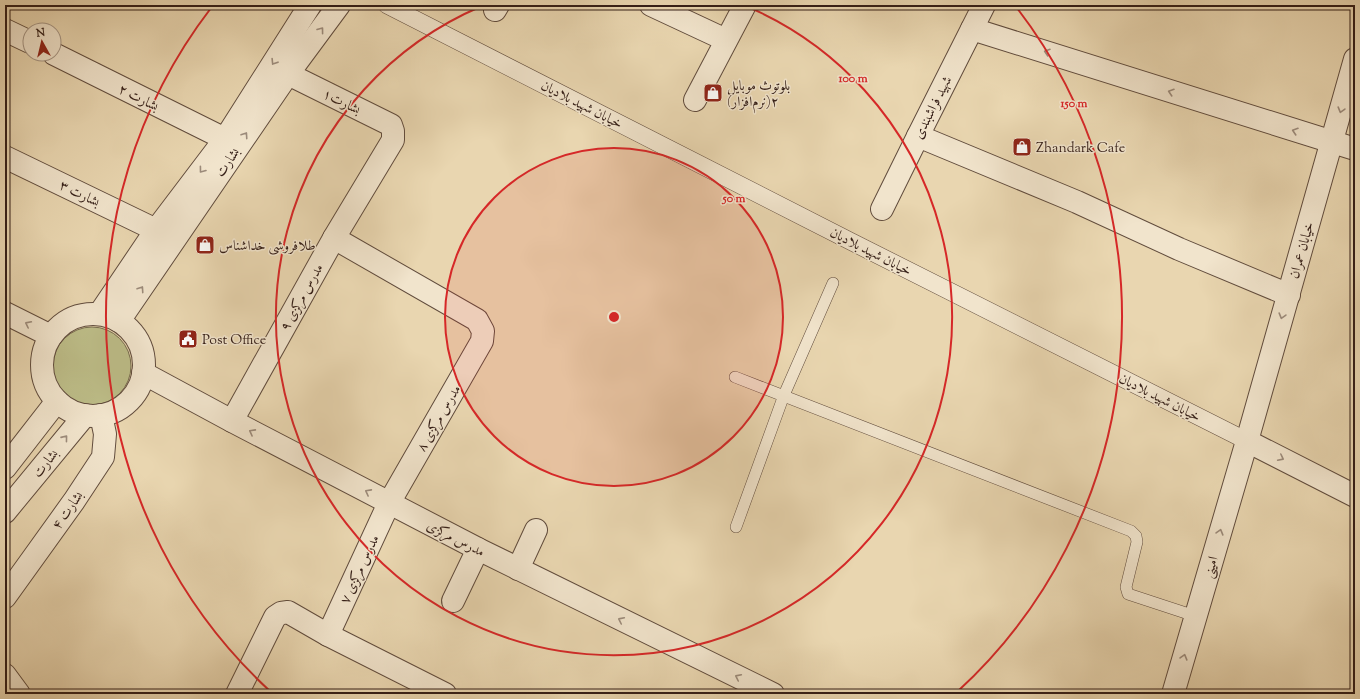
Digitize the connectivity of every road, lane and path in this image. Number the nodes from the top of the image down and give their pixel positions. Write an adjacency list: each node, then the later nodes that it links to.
1 (310, 5): 17 (street, بشارت, one-way to 17)
2 (339, 5): 13 (street, بشارت, one-way to 2)
3 (387, 5): 35 (street, خیابان شهید بلادیان)
4 (651, 5): 10 (street)
5 (745, 5): 10 (street)
6 (984, 5): 7 (street, شهید فراشبندی)
7 (972, 29): 16 (street, شهید فراشبندی); 18 (street, one-way to 7)
8 (5, 30): 9 (street)
9 (22, 38)
10 (726, 40): 14 (street)
11 (62, 58): 17 (street, بشارت ۲)
12 (1355, 59): 18 (street, خیابان عمران, one-way to 18)
13 (288, 74): 15 (street, بشارت۱); 27 (street, بشارت, one-way to 13)
14 (695, 100)
15 (393, 131): 23 (street, مدرس مرکزی ۹)
16 (918, 136): 21 (street, شهید فراشبندی); 25 (street)
17 (225, 139): 22 (street, بشارت, one-way to 22)
18 (1332, 143): 19 (street); 25 (street, خیابان عمران)
19 (1355, 149)
20 (5, 157): 22 (street, بشارت ۳)
21 (882, 209)
22 (156, 230): 27 (street, بشارت)
23 (334, 238): 34 (street, مدرس مرکزی ۹); 38 (street, مدرس مرکزی ۸)
24 (833, 282): 31 (lane)
25 (1289, 295): 35 (street, خیابان عمران, one-way to 35)
26 (5, 313): 28 (street, one-way to 26)
27 (109, 317): 28 (street); 29 (street)
28 (51, 336): 32 (street)
29 (144, 373): 33 (street); 34 (street, مدرس مرکزی)
30 (735, 377): 31 (lane)
31 (784, 396): 40 (lane); 46 (lane)
32 (57, 401): 33 (street); 36 (street, بشارت)
33 (93, 415): 39 (street, بشارت, one-way to 33); 44 (street, بشارت ۴)
34 (232, 421): 38 (street, مدرس مرکزی, one-way to 34)
35 (1247, 441): 37 (street, خیابان شهید بلادیان, one-way to 37); 46 (street, امینی, one-way to 35)
36 (5, 468)
37 (1355, 496)
38 (389, 503): 42 (street, مدرس مرکزی); 47 (street, مدرس مرکزی ۷)
39 (5, 512)
40 (736, 527)
41 (536, 530): 43 (street)
42 (478, 549): 43 (street, مدرس مرکزی); 45 (street)
43 (518, 569): 52 (street, مدرس مرکزی, one-way to 43)
44 (5, 597)
45 (453, 601)
46 (1195, 616): 53 (street, امینی, one-way to 46)
47 (328, 635): 50 (street); 51 (street)
48 (5, 675): 49 (street)
49 (19, 694)
50 (237, 694)
51 (445, 694)
52 (773, 694)
53 (1173, 694)

